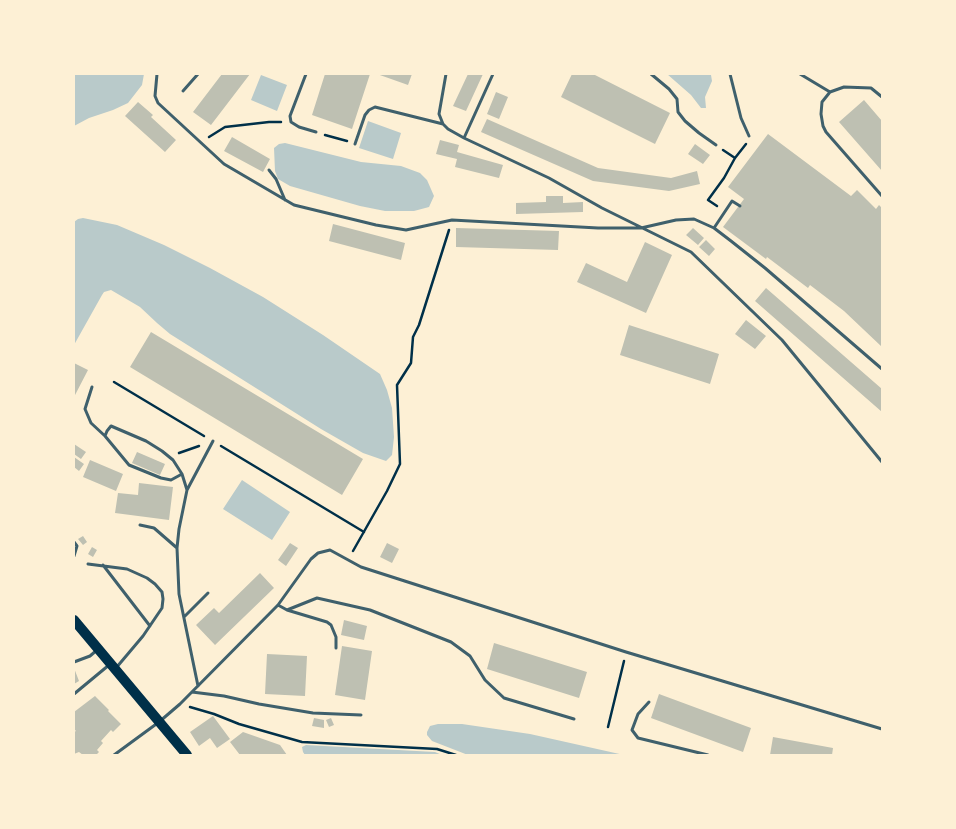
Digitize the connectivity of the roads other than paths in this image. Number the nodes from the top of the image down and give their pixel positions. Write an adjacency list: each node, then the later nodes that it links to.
1 (157, 74): 20 (lane)
2 (198, 74): 9 (lane)
3 (306, 74): 13 (lane)
4 (446, 74): 12 (lane)
5 (493, 74): 15 (lane)
6 (651, 74): 17 (lane)
7 (730, 74): 14 (lane)
8 (800, 74): 10 (lane)
9 (183, 91)
10 (830, 92): 11 (lane); 19 (lane)
11 (882, 97)
12 (443, 124): 15 (lane); 16 (lane)
13 (316, 132)
14 (749, 136)
15 (464, 138): 22 (lane)
16 (355, 144)
17 (716, 145)
18 (269, 170): 20 (lane)
19 (882, 196)
20 (285, 200): 22 (lane)
21 (740, 206): 23 (lane)
22 (641, 228): 23 (lane); 28 (lane)
23 (714, 228): 24 (lane)
24 (882, 369)
25 (92, 387): 26 (lane)
26 (105, 436): 29 (lane); 29 (lane)
27 (213, 441): 30 (lane)
28 (882, 462)
29 (182, 474): 30 (lane)
30 (187, 490): 33 (lane)
31 (140, 525): 33 (lane)
32 (74, 542): 34 (lane)
33 (177, 548): 40 (lane)
34 (74, 556)
35 (88, 564): 36 (lane)
36 (103, 565): 42 (lane); 42 (lane)
37 (208, 593): 40 (lane)
38 (278, 605): 39 (lane); 47 (lane); 54 (lane)
39 (287, 610): 43 (lane); 52 (lane)
40 (184, 617): 47 (lane)
41 (74, 620): 44 (main road)
42 (150, 626): 46 (lane)
43 (336, 648)
44 (97, 649): 45 (lane); 46 (main road)
45 (74, 662)
46 (113, 667): 49 (lane); 53 (main road)
47 (198, 686): 48 (lane)
48 (192, 692): 51 (lane); 53 (lane)
49 (74, 694)
50 (649, 702): 57 (lane)
51 (361, 715)
52 (574, 719)
53 (159, 722): 55 (lane); 56 (main road)
54 (882, 729)
55 (114, 755)
56 (187, 755)
57 (708, 755)

